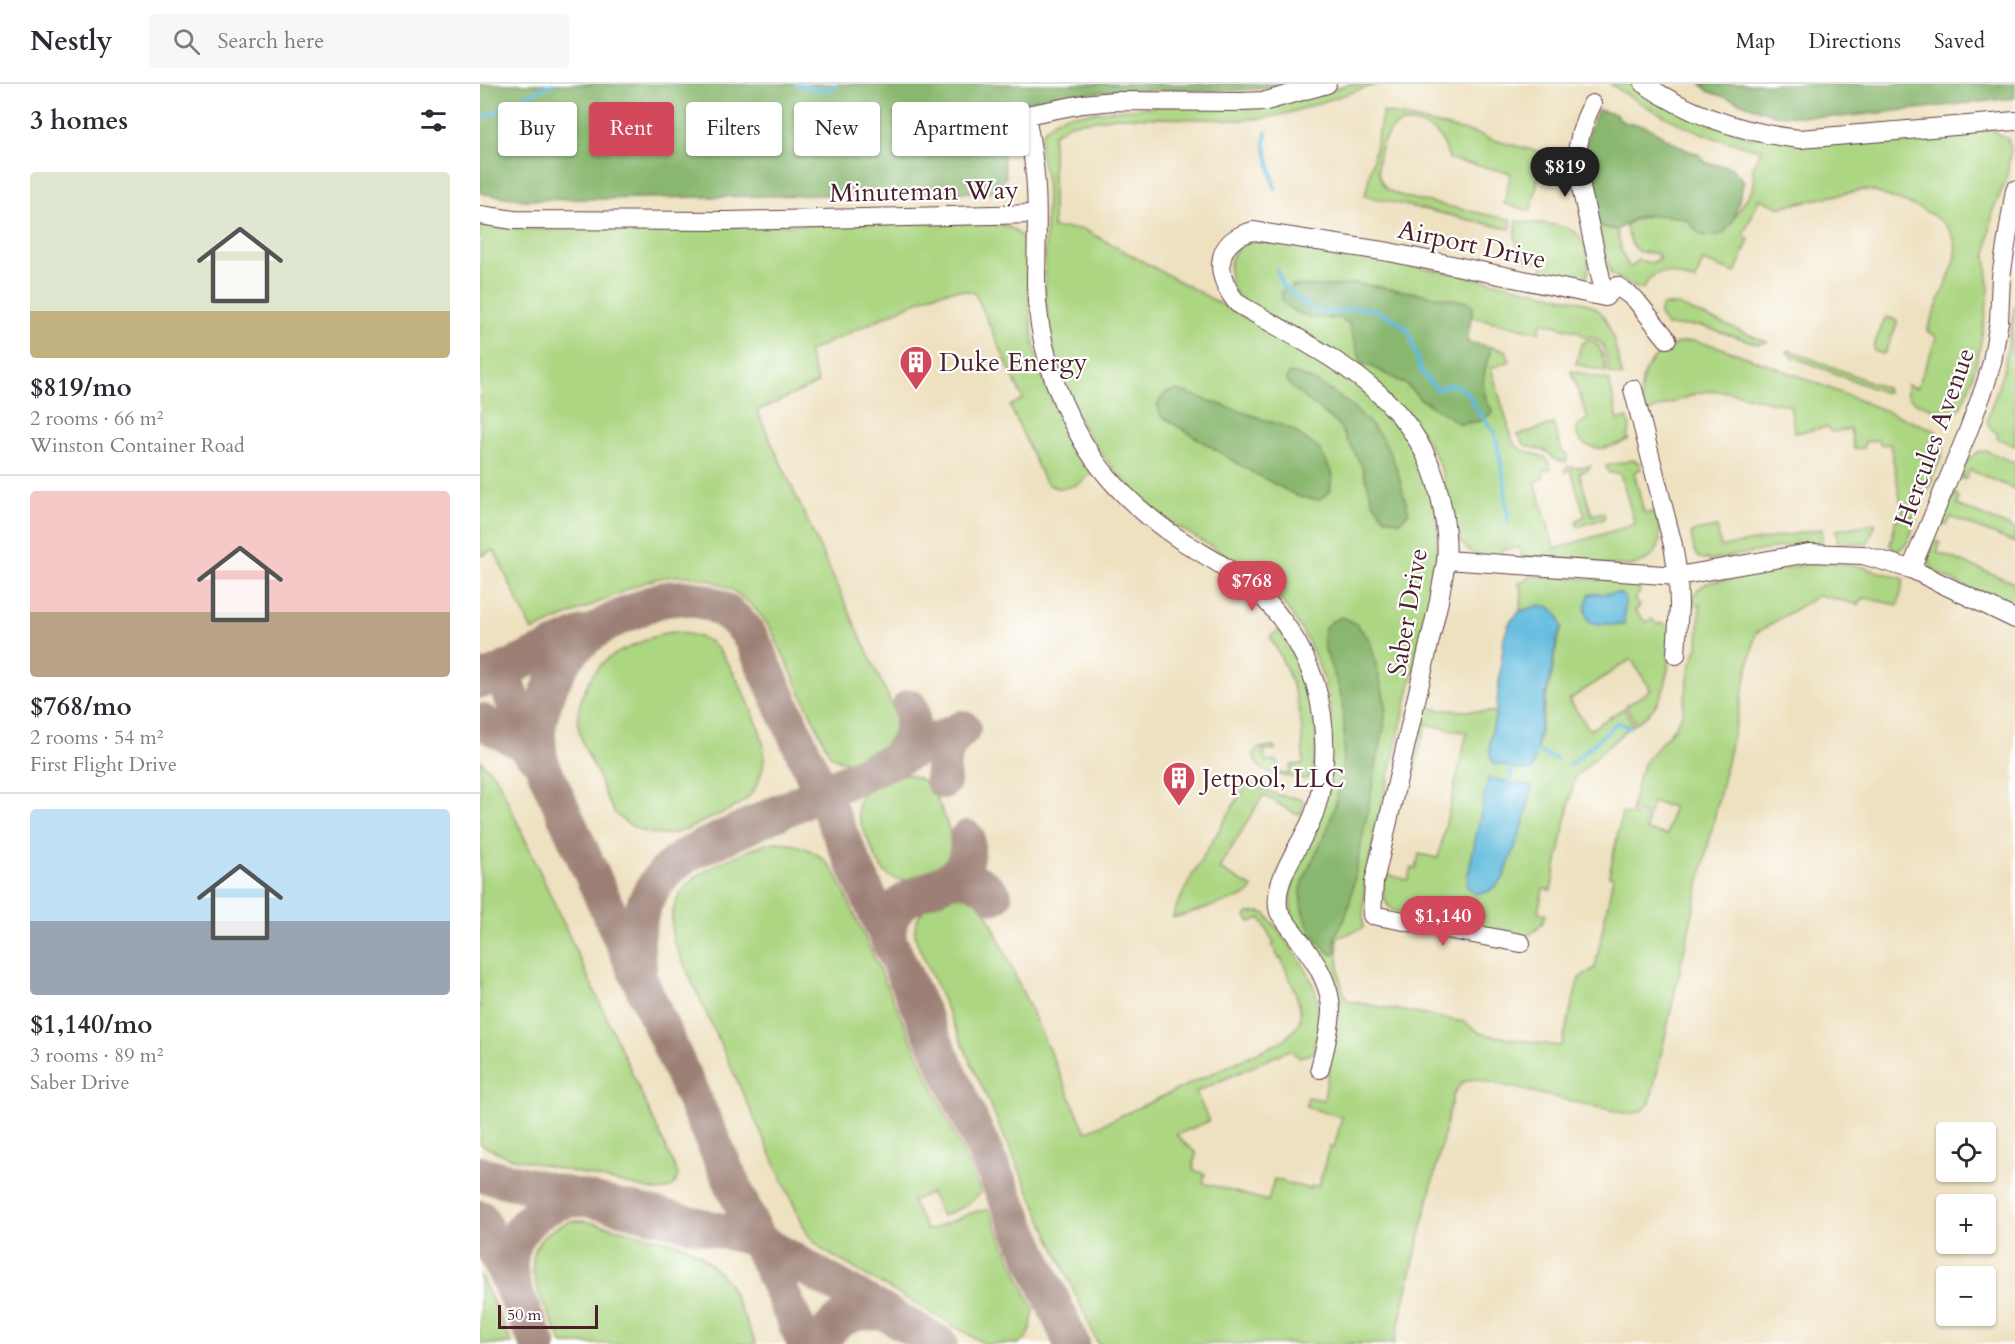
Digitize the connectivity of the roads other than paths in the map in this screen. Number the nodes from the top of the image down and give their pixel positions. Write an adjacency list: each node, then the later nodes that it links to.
1 (1327, 84): 6 (street, Minuteman Way)
2 (1644, 84): 4 (street)
3 (1592, 104): 11 (street)
4 (2015, 121)
5 (2015, 190): 9 (street, Hercules Avenue)
6 (1036, 214): 7 (street, Minuteman Way); 21 (street)
7 (480, 215)
8 (1239, 235): 11 (street, Airport Drive); 15 (street, Saber Drive)
9 (2011, 240): 12 (street, Hercules Avenue)
10 (2015, 280): 12 (street, Hercules Avenue)
11 (1605, 297): 13 (street, Airport Drive)
12 (1999, 321): 16 (street, Hercules Avenue)
13 (1666, 339)
14 (1633, 389): 17 (street)
15 (1446, 560): 17 (street); 20 (street, Saber Drive)
16 (1911, 569): 17 (street); 18 (street)
17 (1677, 576): 19 (street)
18 (2015, 619)
19 (1676, 655)
20 (1521, 943)
21 (1320, 1069)

